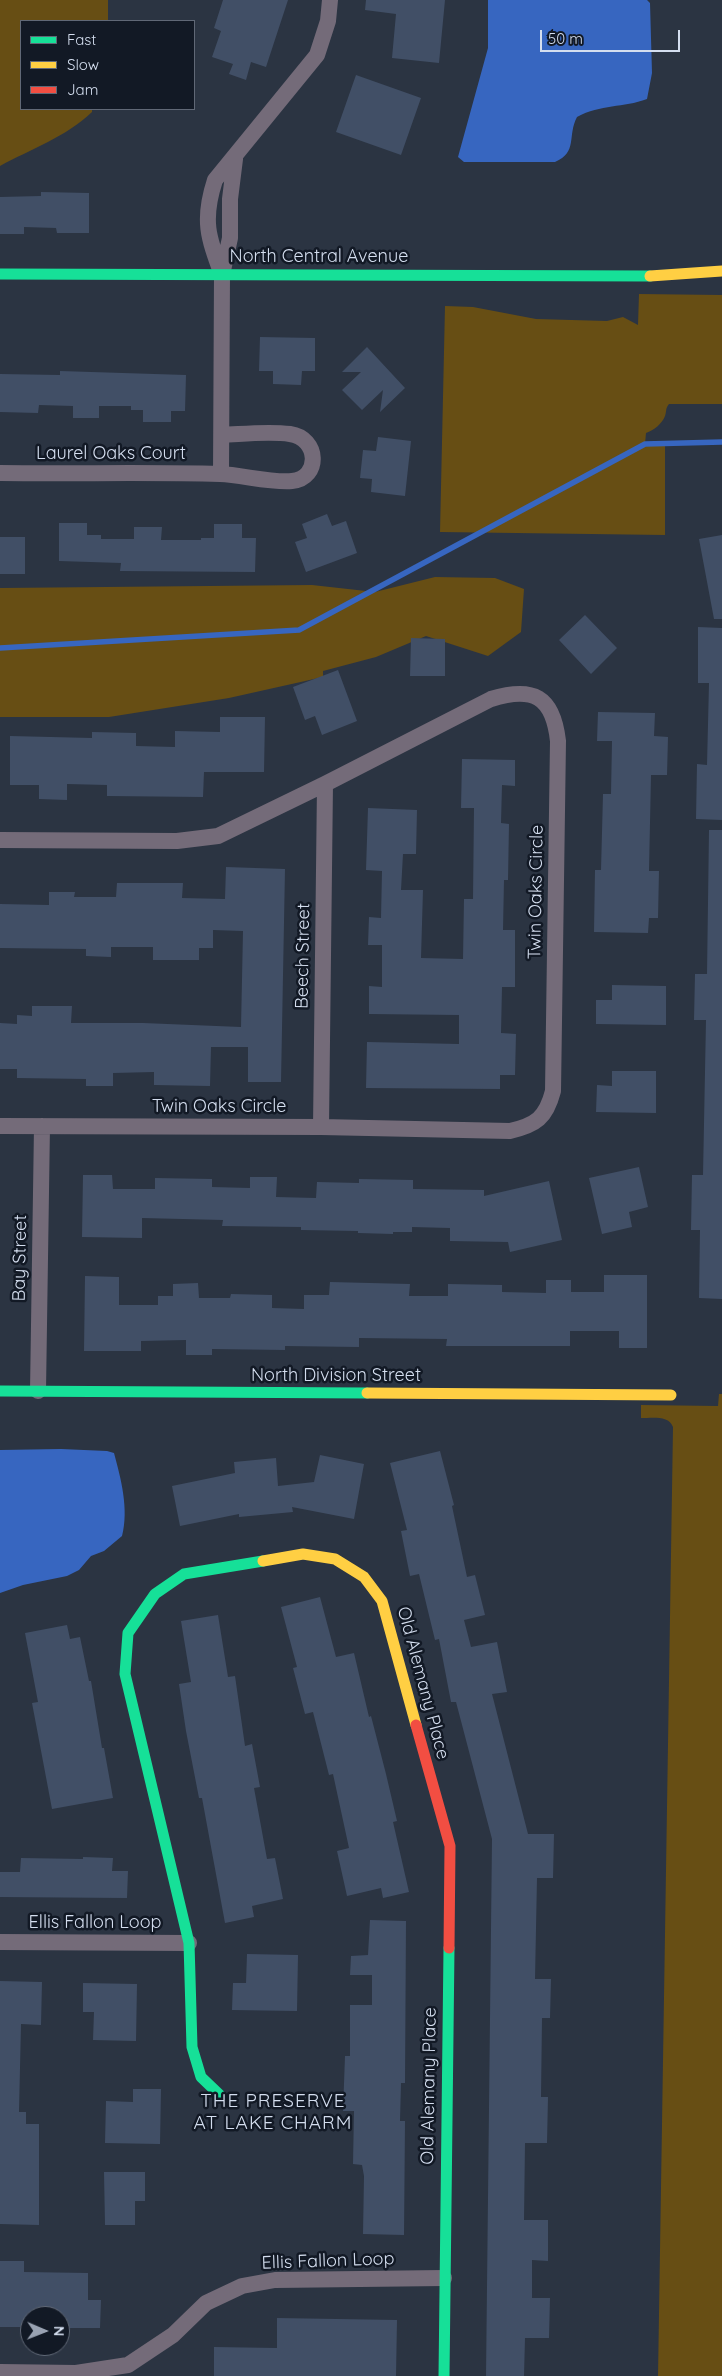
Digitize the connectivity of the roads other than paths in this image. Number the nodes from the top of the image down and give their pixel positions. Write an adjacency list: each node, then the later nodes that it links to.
1 (330, 0): 4 (street)
2 (722, 271): 4 (street, North Central Avenue)
3 (0, 274): 4 (street, North Central Avenue)
4 (222, 275): 5 (street)
5 (222, 434): 7 (street); 7 (street, Laurel Oaks Court)
6 (0, 473): 7 (street, Laurel Oaks Court)
7 (221, 474)
8 (325, 784): 9 (street, Twin Oaks Circle); 12 (street, Beech Street); 12 (street, Twin Oaks Circle)
9 (0, 840)
10 (0, 1126): 11 (street, Twin Oaks Circle)
11 (42, 1126): 12 (street, Twin Oaks Circle); 14 (street, Bay Street)
12 (321, 1127)
13 (0, 1391): 14 (street, North Division Street)
14 (38, 1391): 15 (street, North Division Street)
15 (671, 1396)
16 (0, 1942): 17 (street, Ellis Fallon Loop)
17 (189, 1943): 18 (street, Old Alemany Place); 19 (street, Old Alemany Place)
18 (224, 2100)
19 (444, 2278): 20 (street, Ellis Fallon Loop); 21 (street, Old Alemany Place)
20 (0, 2372)
21 (444, 2376)

